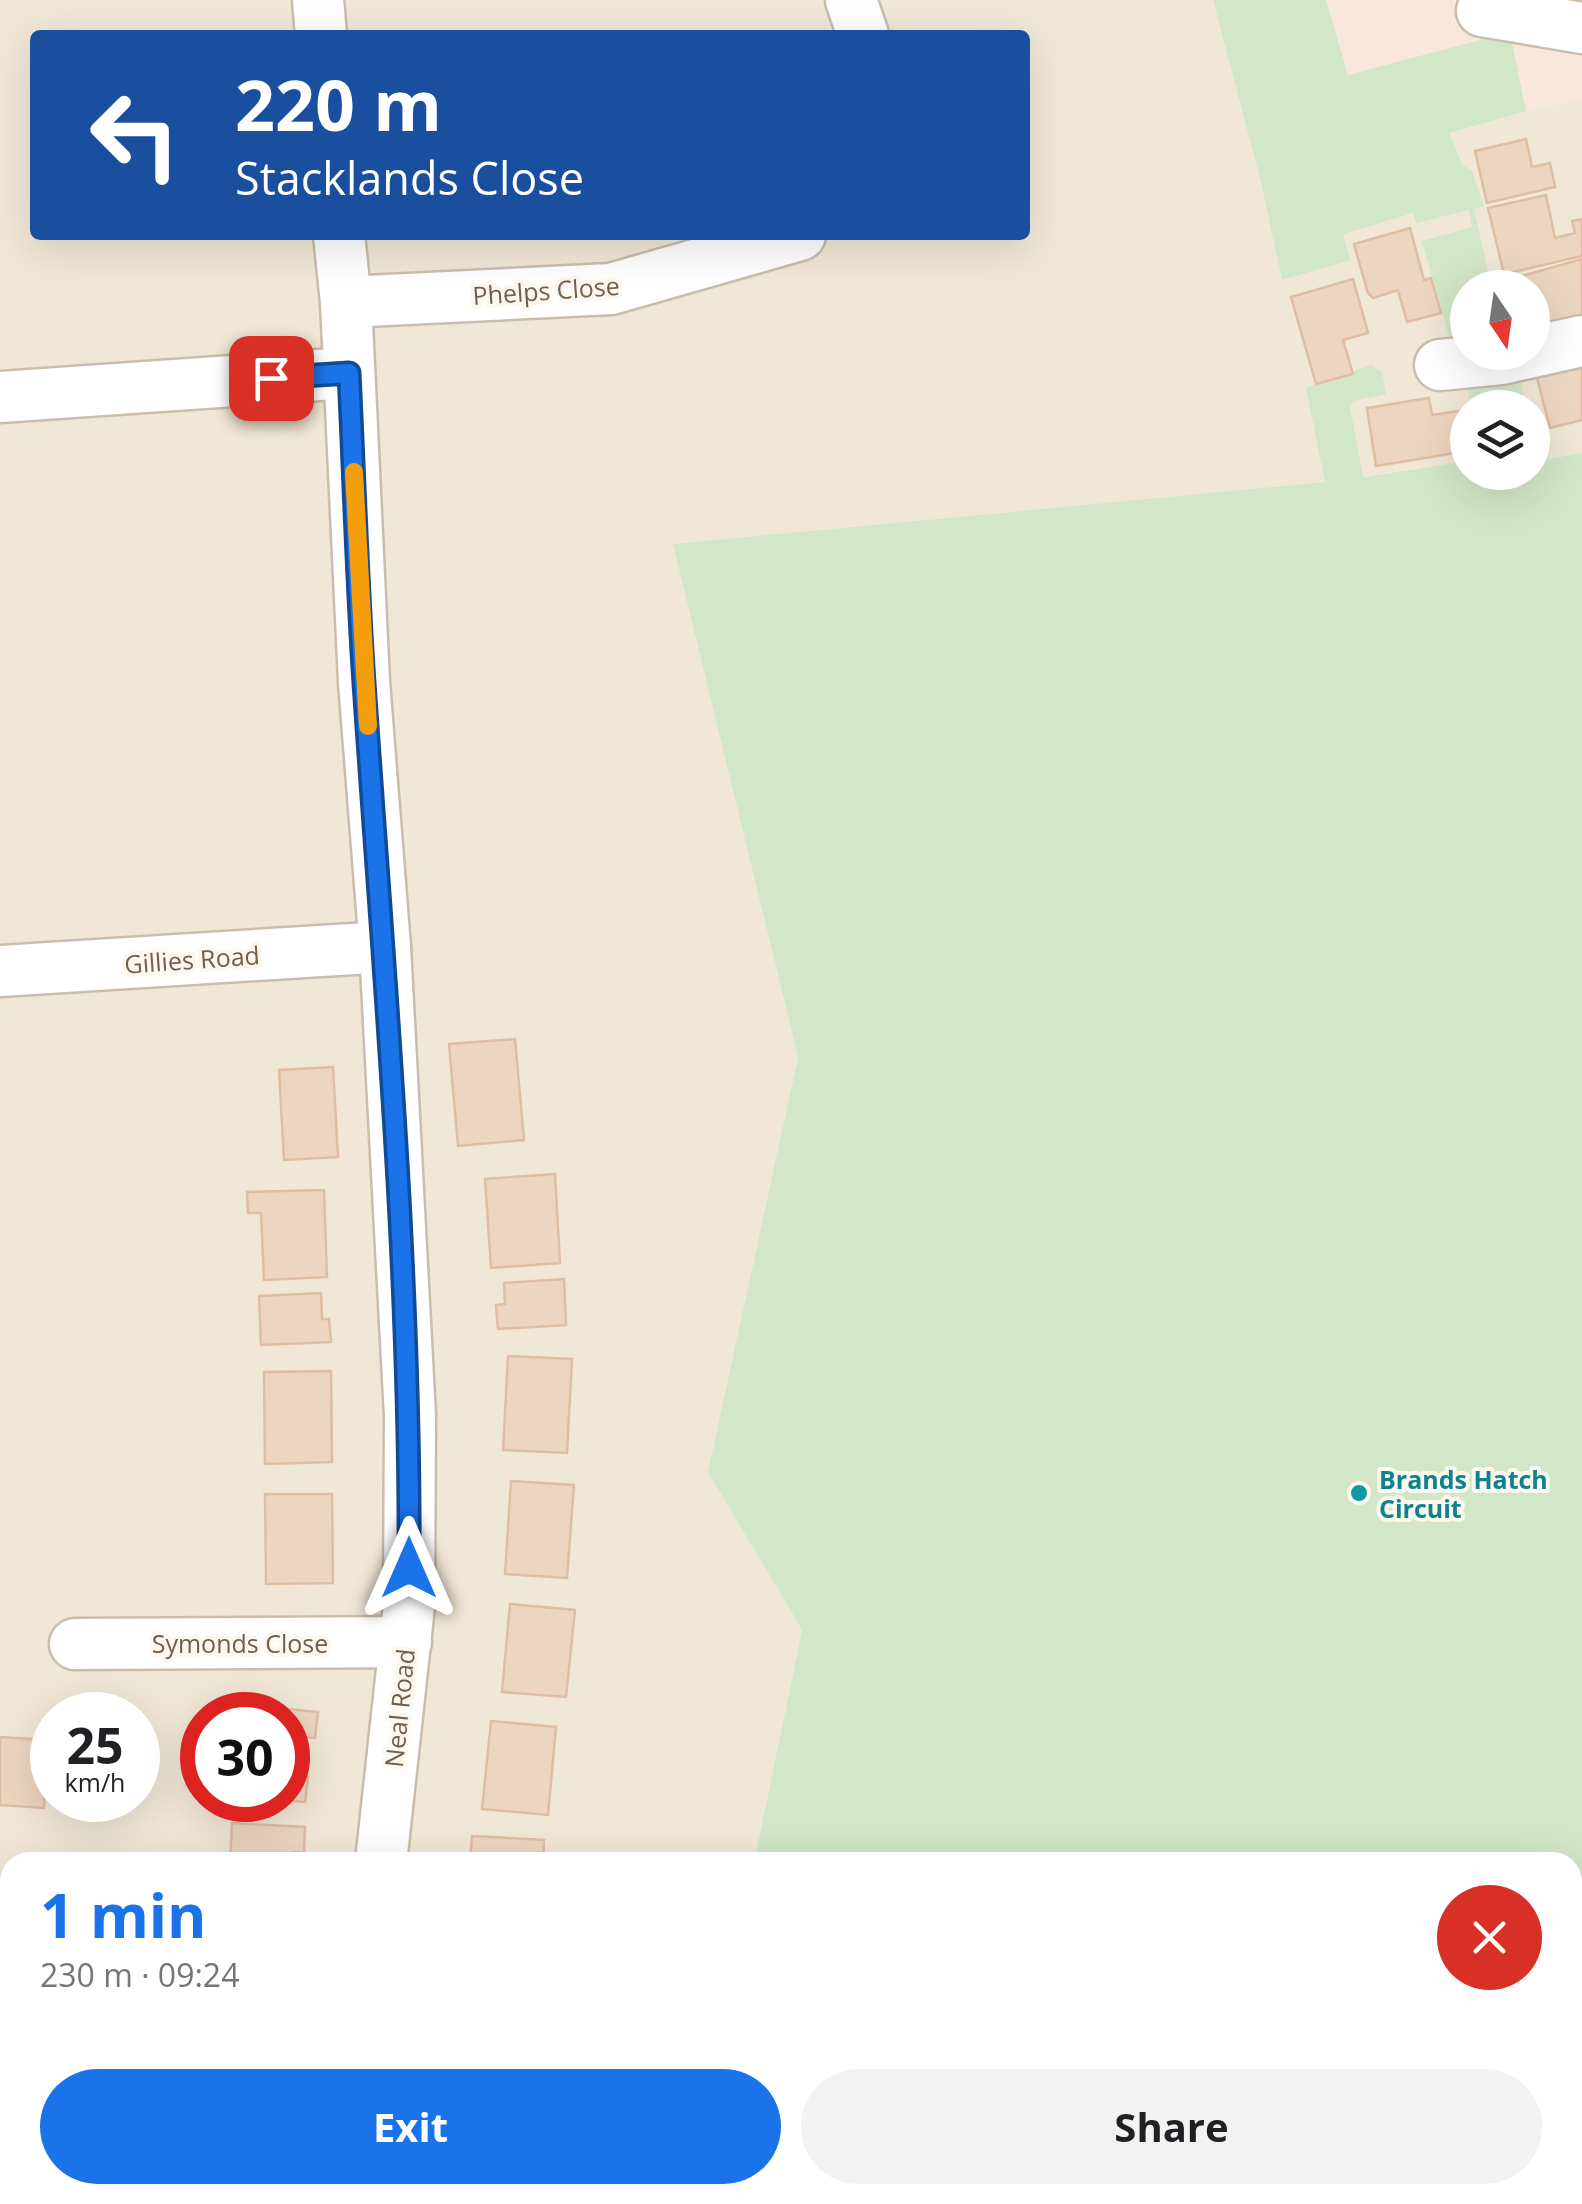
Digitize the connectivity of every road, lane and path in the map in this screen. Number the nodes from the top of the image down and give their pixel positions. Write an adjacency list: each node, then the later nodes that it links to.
1 (318, 0): 5 (street)
2 (851, 0): 6 (street)
3 (1482, 11): 4 (street)
4 (1582, 28)
5 (321, 30)
6 (861, 30)
7 (340, 240): 9 (street, Neal Road)
8 (783, 240): 9 (street, Phelps Close)
9 (346, 302): 12 (street, Neal Road)
10 (1582, 341): 11 (street)
11 (1440, 366)
12 (349, 373): 13 (street); 14 (street, Neal Road)
13 (0, 398)
14 (385, 947): 15 (street, Gillies Road); 16 (street, Neal Road)
15 (0, 971)
16 (406, 1642): 17 (street, Symonds Close); 18 (street, Neal Road)
17 (75, 1644)
18 (382, 1852)

